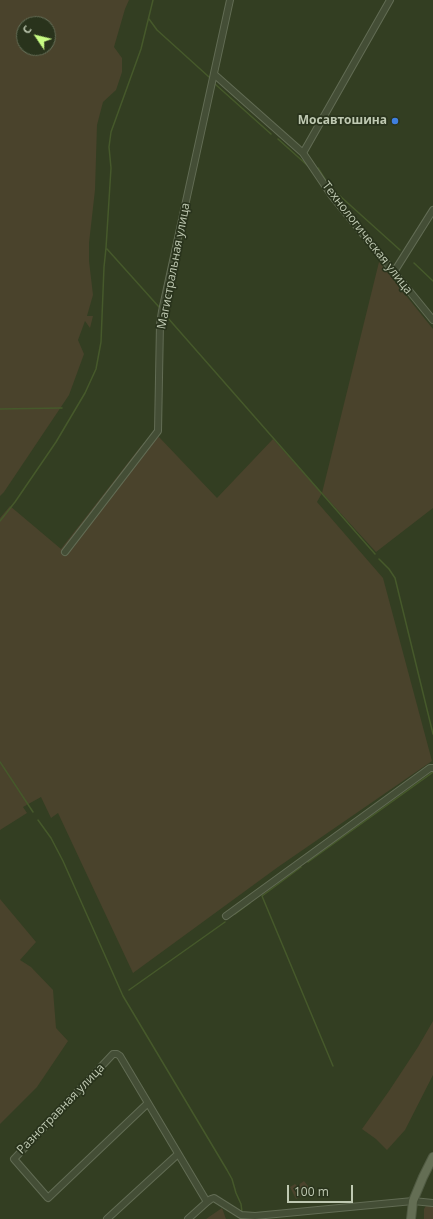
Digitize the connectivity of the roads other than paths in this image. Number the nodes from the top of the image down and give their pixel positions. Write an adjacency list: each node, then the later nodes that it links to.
1 (230, 0): 3 (street, Магистральная улица)
2 (390, 0): 4 (street)
3 (215, 75): 4 (street, Технологическая улица); 8 (street, Магистральная улица)
4 (303, 153): 6 (street, Технологическая улица)
5 (433, 210): 6 (street)
6 (394, 272): 7 (street, Технологическая улица)
7 (433, 320)
8 (65, 552)
9 (433, 768): 10 (street)
10 (226, 916)
11 (148, 1103): 11 (street, Разнотравная улица); 12 (street, Разнотравная улица)
12 (178, 1154): 15 (street, Разнотравная улица); 17 (street)
13 (433, 1157): 14 (main road)
14 (413, 1201): 15 (street); 16 (street); 19 (main road)
15 (207, 1202): 18 (street)
16 (433, 1203)
17 (107, 1219)
18 (188, 1219)
19 (411, 1219)

